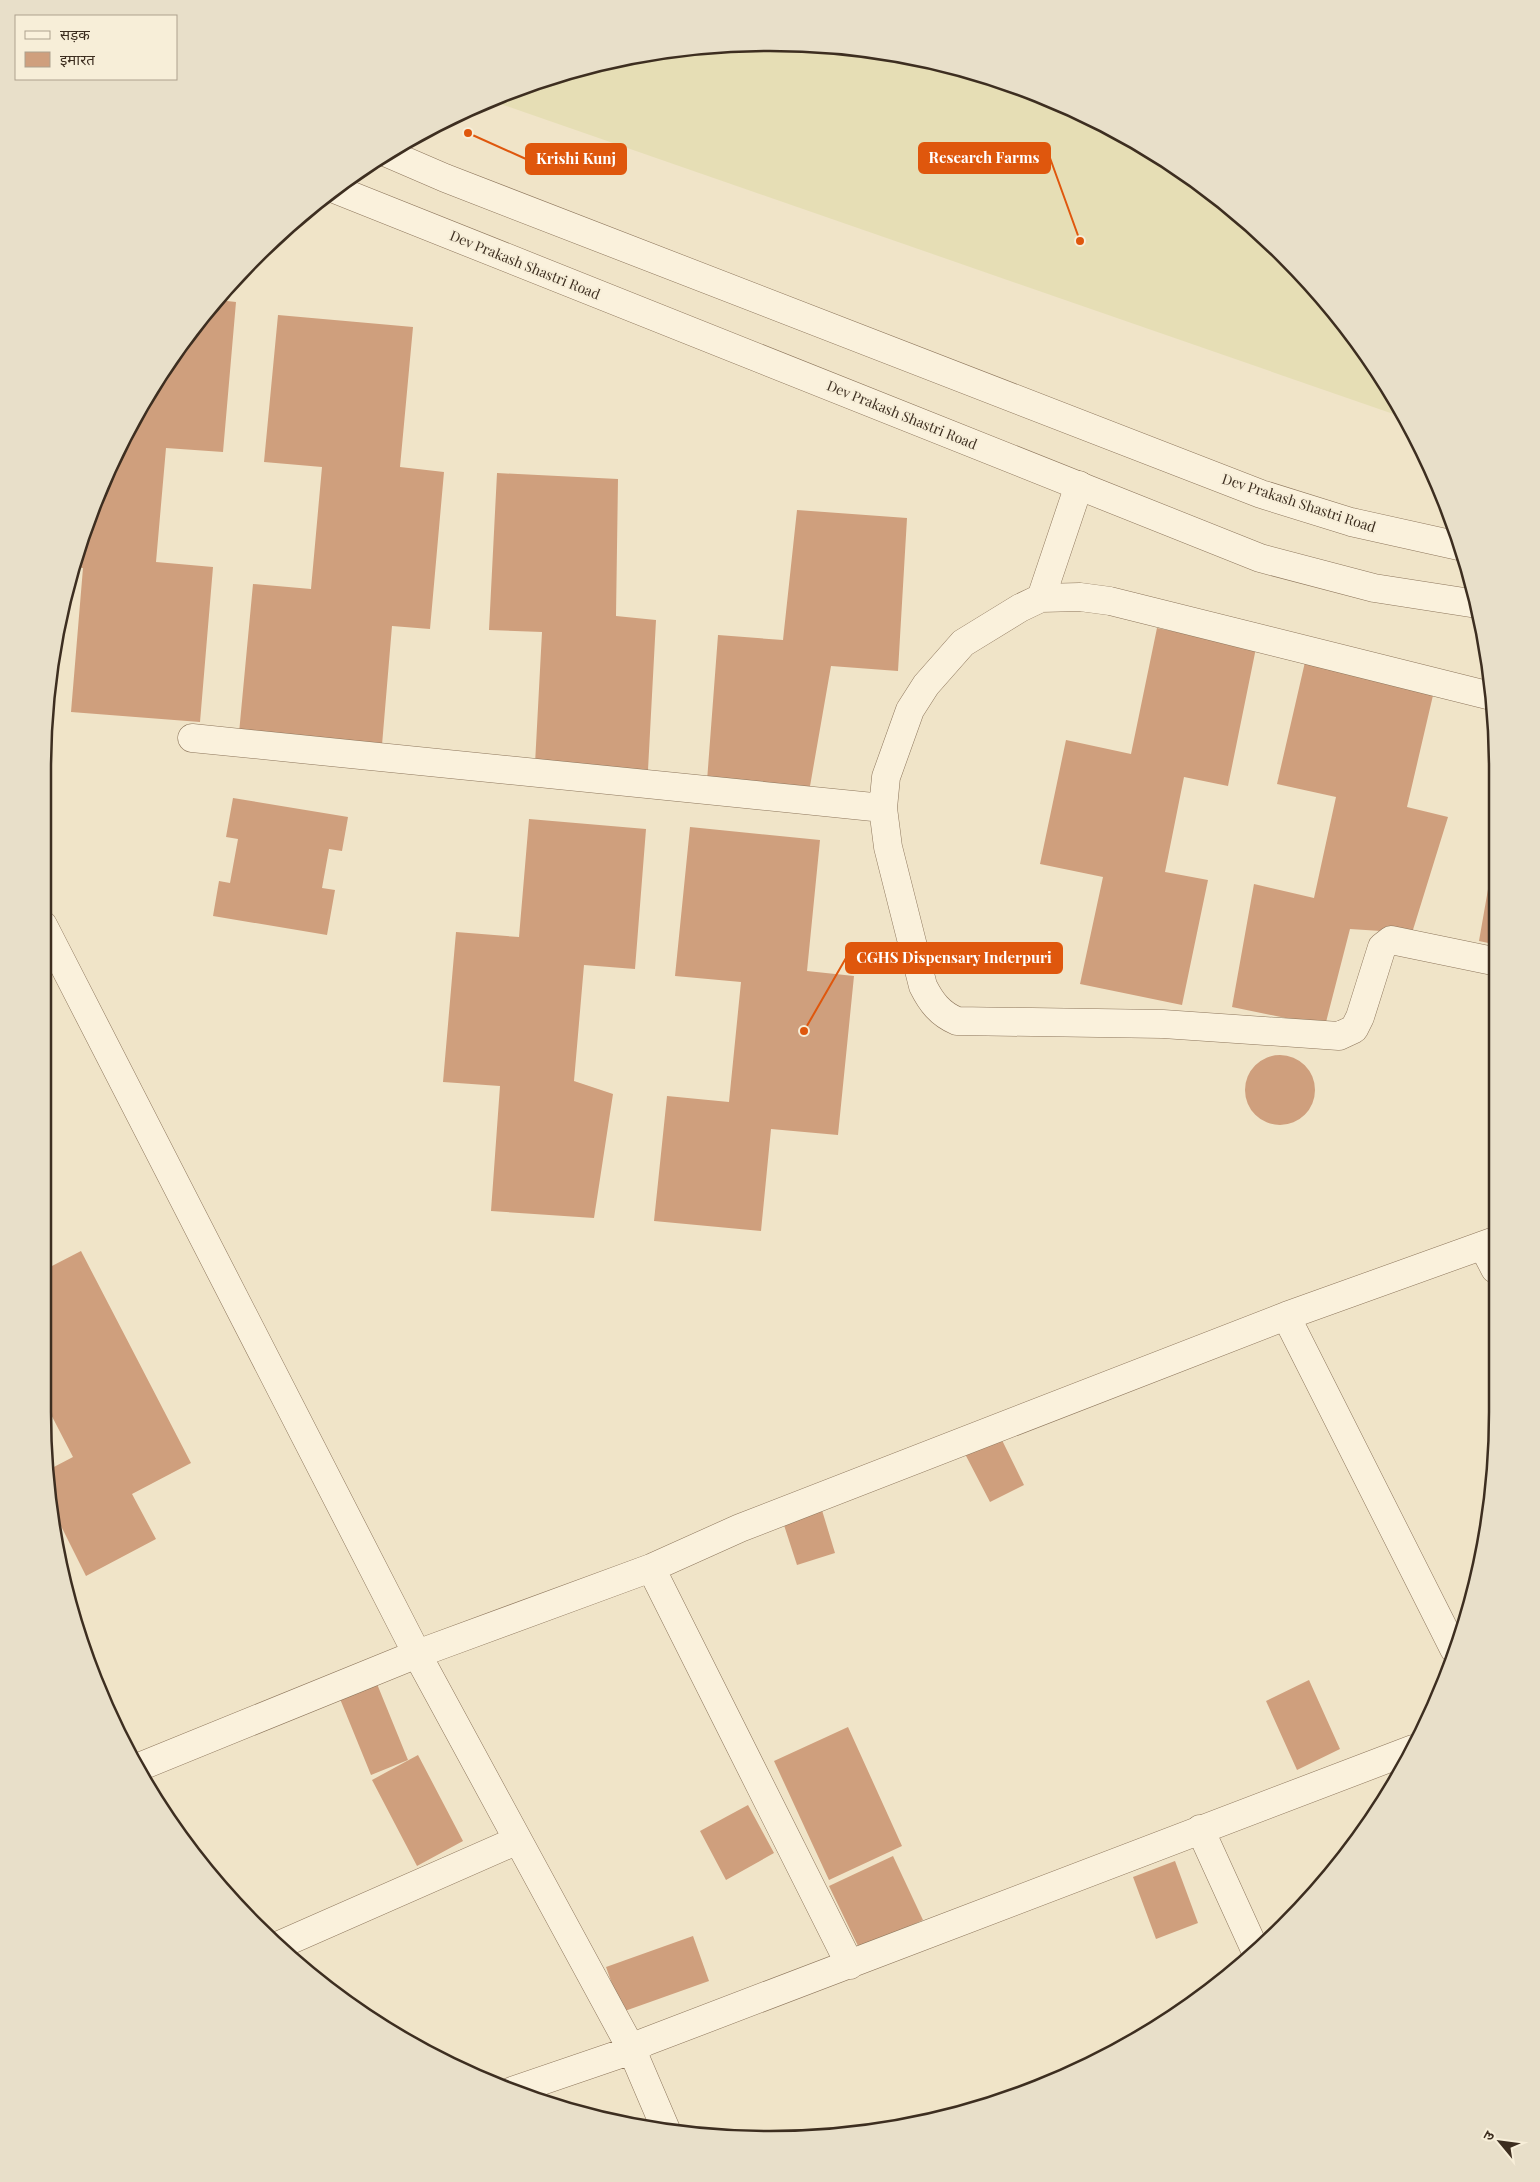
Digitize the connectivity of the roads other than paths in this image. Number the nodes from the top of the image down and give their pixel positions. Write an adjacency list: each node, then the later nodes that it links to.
1 (395, 157): 4 (street, Dev Prakash Shastri Road)
2 (343, 192): 3 (street, Dev Prakash Shastri Road)
3 (1079, 485): 5 (street); 6 (street, Dev Prakash Shastri Road)
4 (1453, 545)
5 (1041, 598): 7 (street); 9 (street)
6 (1468, 603)
7 (1485, 694)
8 (192, 738): 9 (street)
9 (883, 808): 11 (street)
10 (51, 942): 16 (street)
11 (1489, 960)
12 (1489, 1253): 13 (street)
13 (1286, 1316): 14 (street); 15 (street)
14 (651, 1568): 16 (street); 23 (street)
15 (1451, 1644)
16 (417, 1654): 18 (street); 20 (street)
17 (1402, 1753): 19 (street)
18 (145, 1765)
19 (1200, 1829): 22 (street); 23 (street)
20 (518, 1840): 21 (street); 24 (street)
21 (286, 1942)
22 (1252, 1944)
23 (850, 1965): 24 (street)
24 (632, 2050): 25 (street); 26 (street)
25 (524, 2087)
26 (663, 2123)

